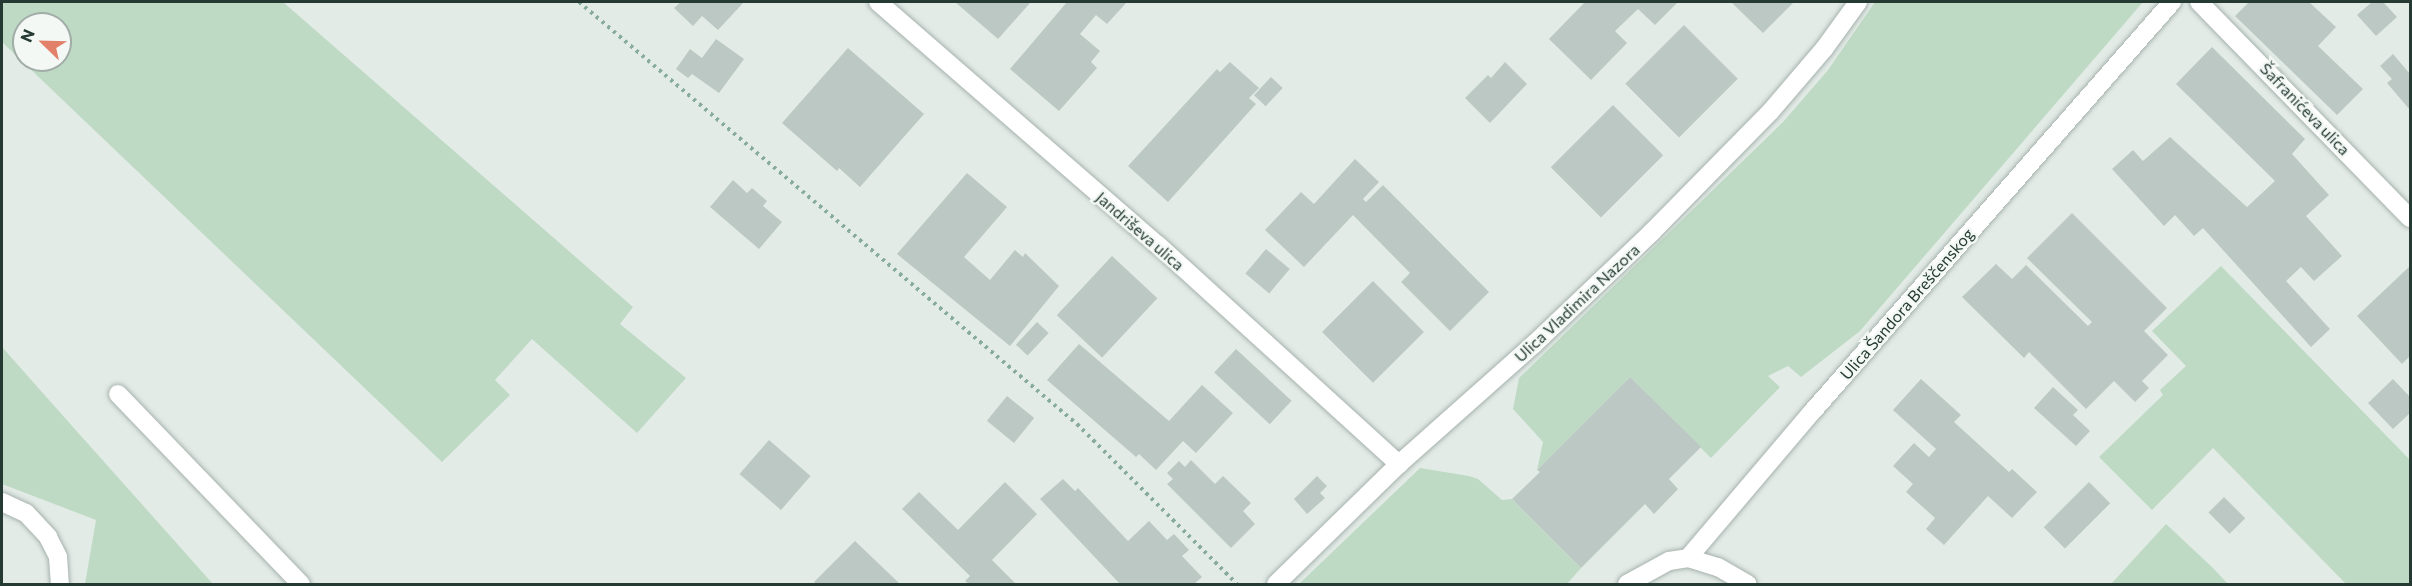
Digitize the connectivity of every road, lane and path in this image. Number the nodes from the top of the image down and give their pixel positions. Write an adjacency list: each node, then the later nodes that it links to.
1 (579, 2): 13 (path)
2 (878, 2): 8 (street, Jandriševa ulica)
3 (1858, 2): 8 (street, Ulica Vladimira Nazora)
4 (2172, 2): 10 (street, Ulica Šandora Breščenskog)
5 (2199, 2): 6 (street, Šafranićeva ulica)
6 (2410, 218)
7 (118, 394): 12 (street)
8 (1400, 464): 14 (street, Ulica Vladimira Nazora)
9 (2, 502): 11 (street)
10 (1688, 558): 15 (street); 16 (street)
11 (60, 585)
12 (301, 585)
13 (1237, 585)
14 (1276, 585)
15 (1627, 585)
16 (1747, 585)

